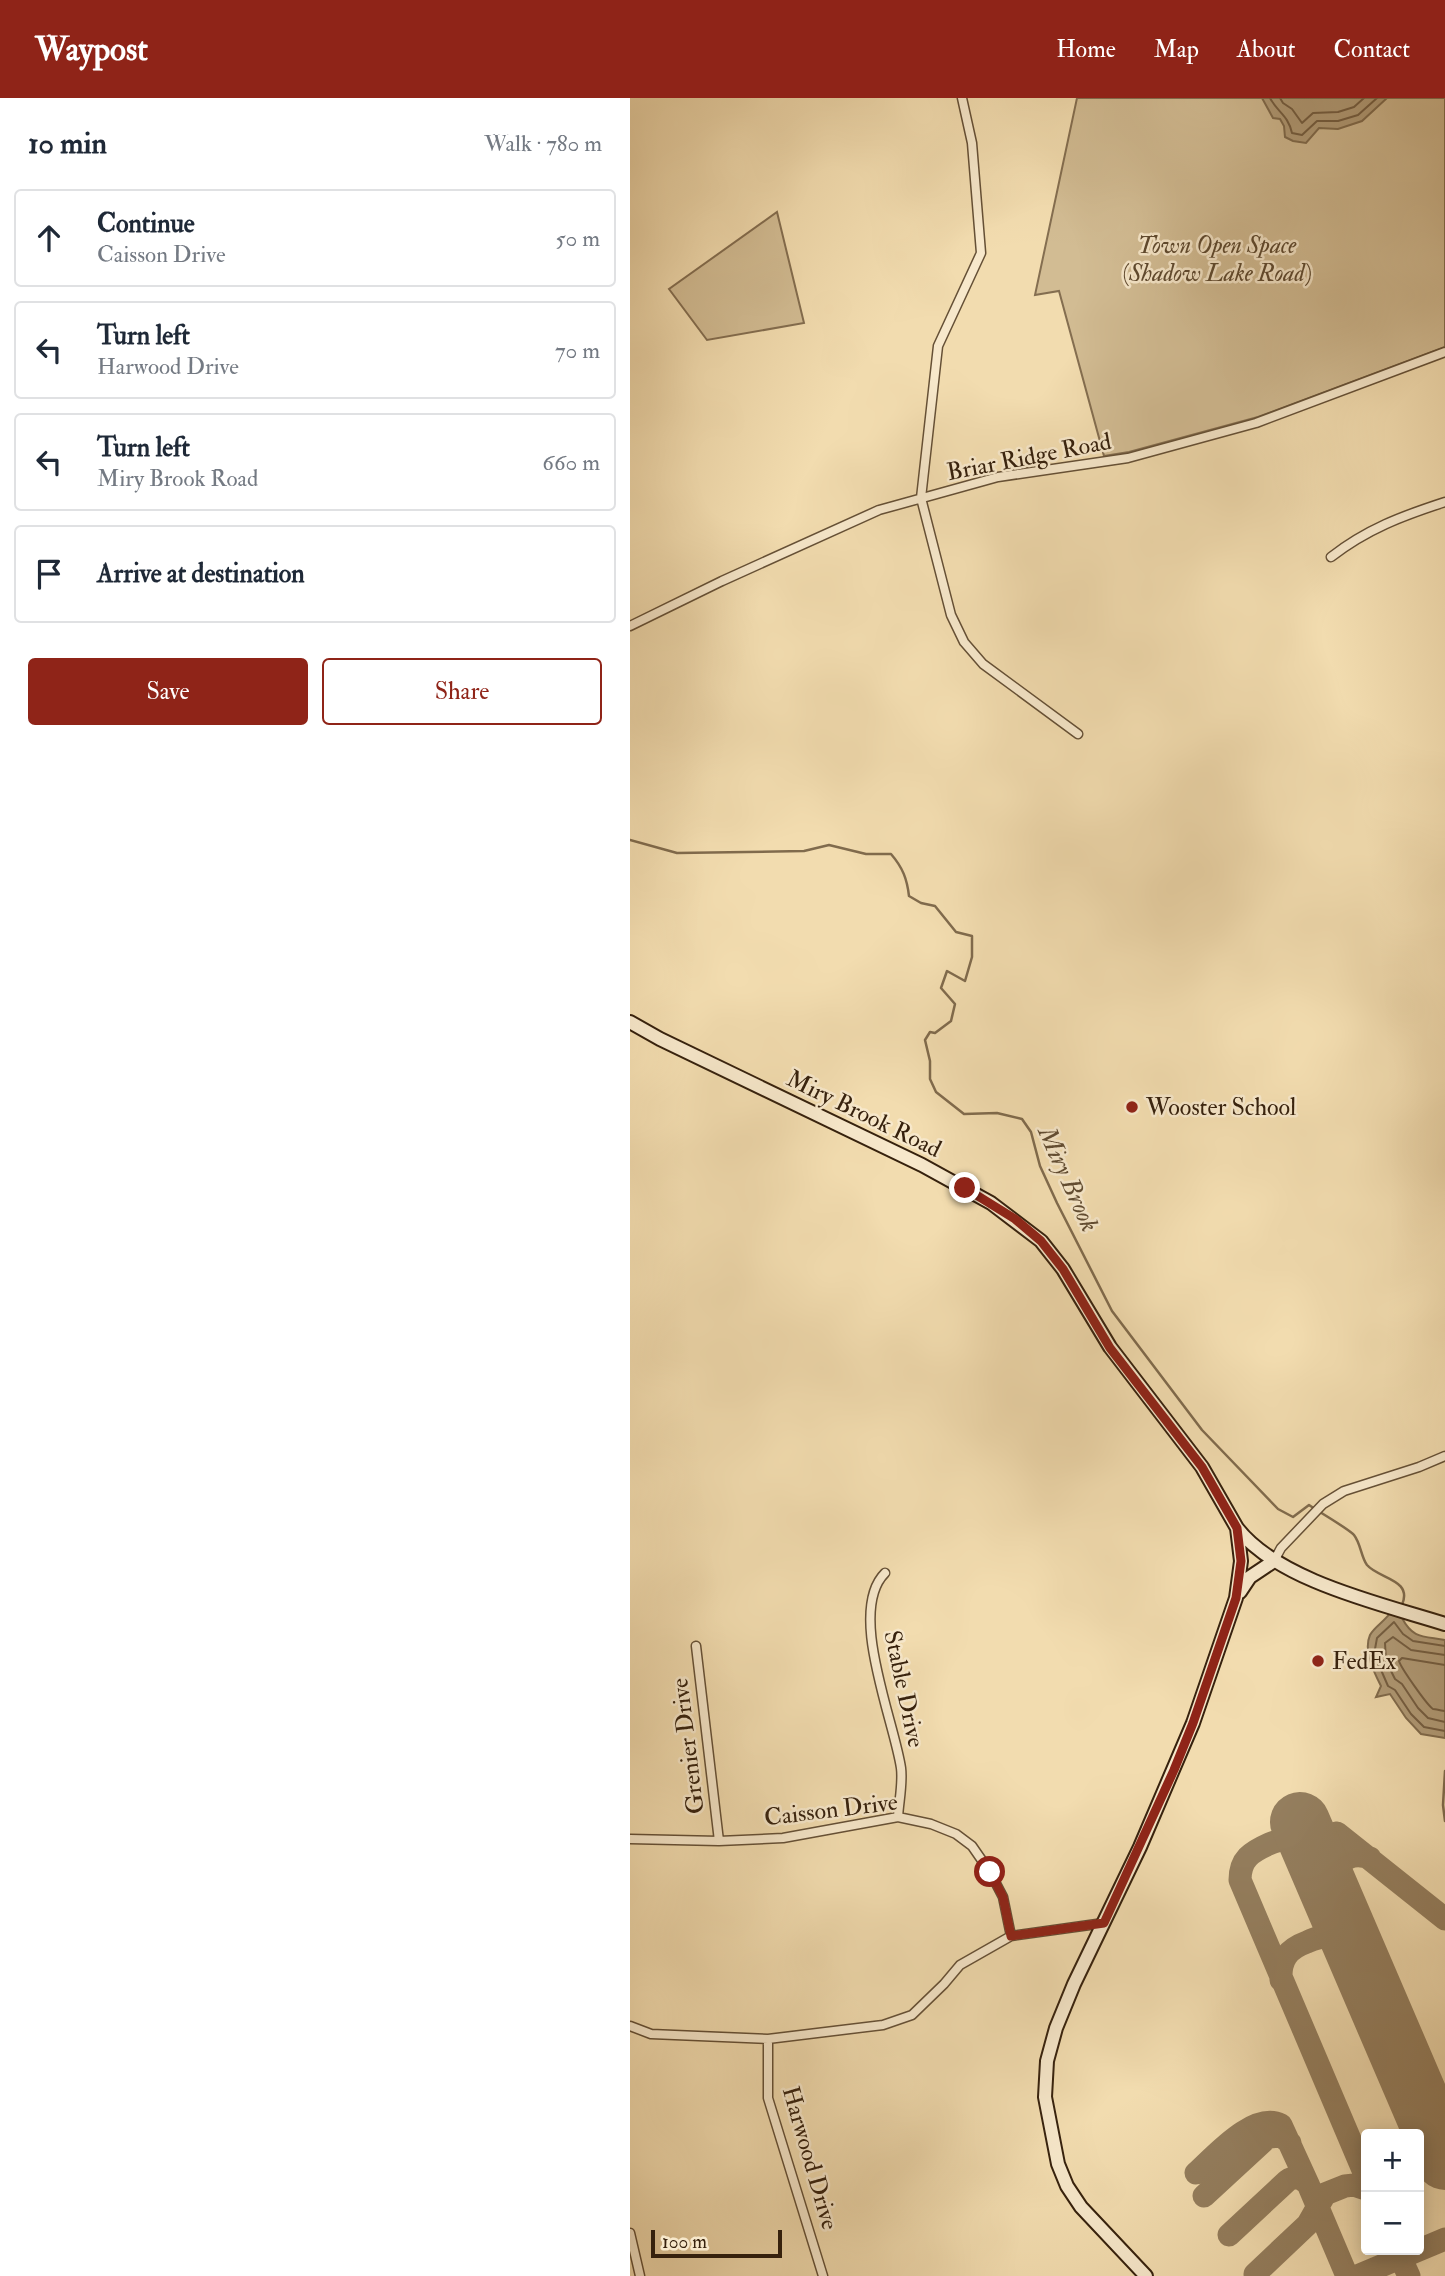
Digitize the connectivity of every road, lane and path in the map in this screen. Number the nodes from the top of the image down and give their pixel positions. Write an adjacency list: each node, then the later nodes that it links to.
1 (962, 98): 3 (street)
2 (1445, 352): 3 (street, Briar Ridge Road)
3 (921, 498): 6 (street, Briar Ridge Road); 7 (street)
4 (1445, 502): 5 (street)
5 (1331, 557)
6 (630, 626)
7 (1078, 734)
8 (630, 1022): 10 (main road, Miry Brook Road)
9 (1445, 1456): 11 (street)
10 (1237, 1528): 11 (main road); 13 (main road, Miry Brook Road)
11 (1274, 1561): 13 (main road); 14 (main road)
12 (885, 1573): 16 (street, Stable Drive)
13 (1236, 1598): 19 (main road, Miry Brook Road)
14 (1445, 1624)
15 (696, 1646): 18 (street, Grenier Drive)
16 (898, 1817): 18 (street, Caisson Drive); 20 (street, Caisson Drive)
17 (630, 1839): 18 (street, Caisson Drive)
18 (719, 1841)
19 (1104, 1923): 20 (street); 26 (main road, Miry Brook Road)
20 (1011, 1936): 22 (street)
21 (630, 2026): 22 (street)
22 (768, 2039): 25 (street, Harwood Drive)
23 (630, 2233): 24 (street)
24 (640, 2276)
25 (822, 2276)
26 (1146, 2276)

